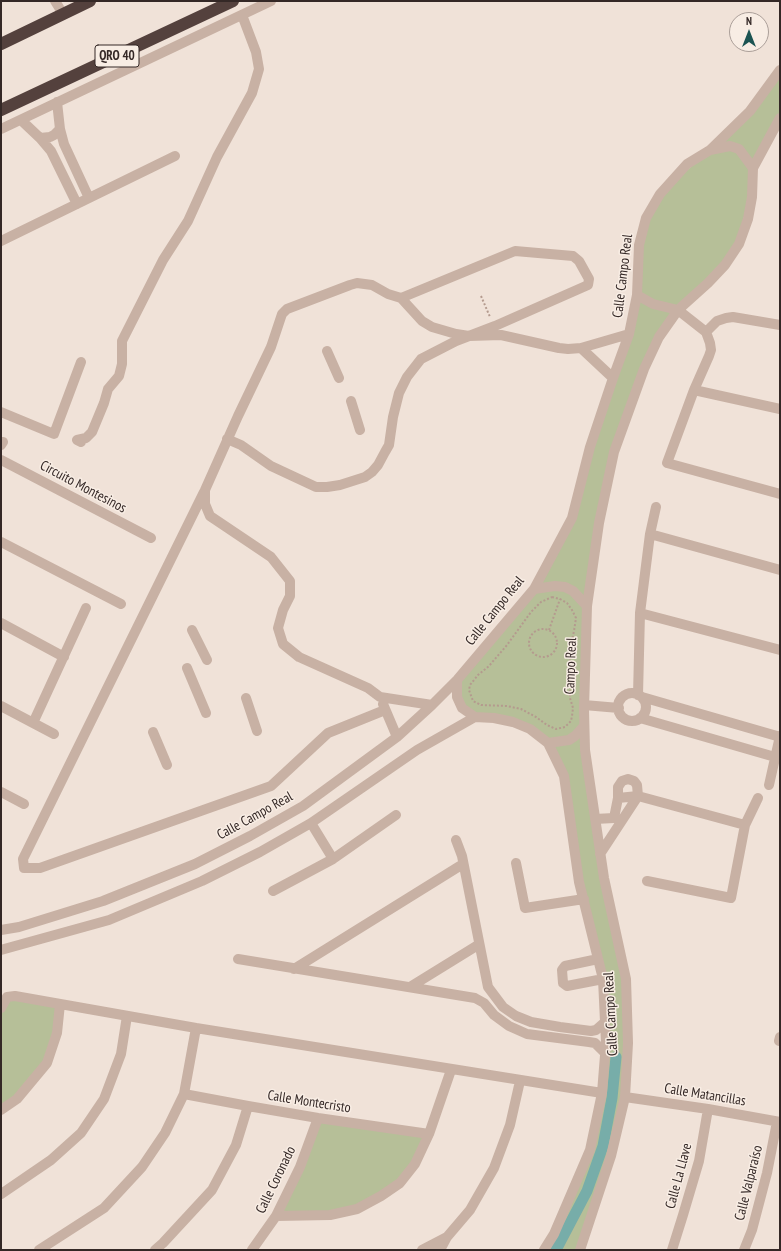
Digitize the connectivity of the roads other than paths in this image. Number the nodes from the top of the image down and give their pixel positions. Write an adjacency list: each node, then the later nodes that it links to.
1 (55, 1): 6 (street)
2 (90, 1): 5 (highway)
3 (233, 1): 11 (highway, QRO 40)
4 (271, 1): 7 (street)
5 (82, 4): 6 (highway)
6 (63, 14): 8 (highway)
7 (242, 15): 10 (street); 41 (street)
8 (1, 44)
9 (778, 77): 17 (street, Calle Campo Real)
10 (58, 102): 13 (street); 15 (street)
11 (1, 110)
12 (780, 118): 19 (street)
13 (21, 120): 14 (street); 16 (street)
14 (1, 129)
15 (60, 129): 16 (street); 20 (street)
16 (40, 138): 21 (street)
17 (710, 150): 19 (street); 23 (street, Calle Campo Real)
18 (175, 156): 20 (street)
19 (753, 168): 25 (street)
20 (89, 198): 21 (street)
21 (77, 204): 22 (street)
22 (1, 240)
23 (637, 295): 25 (street); 28 (street, Calle Campo Real)
24 (401, 298): 29 (street); 29 (street); 40 (street)
25 (678, 310): 27 (street); 52 (street)
26 (780, 325): 27 (street)
27 (706, 332): 35 (street)
28 (629, 334): 30 (street); 34 (street, Calle Campo Real)
29 (469, 336): 30 (street); 40 (street)
30 (581, 348): 34 (street)
31 (327, 351): 33 (street)
32 (81, 362): 38 (street)
33 (339, 378)
34 (613, 378): 50 (street, Calle Campo Real)
35 (694, 390): 37 (street); 44 (street)
36 (351, 401): 39 (street)
37 (780, 408)
38 (1, 412)
39 (360, 430)
40 (227, 439): 43 (street)
41 (81, 442)
42 (1, 460): 47 (street, Circuito Montesinos)
43 (205, 490): 63 (street); 69 (street)
44 (780, 494)
45 (656, 507): 46 (street)
46 (650, 534): 49 (street); 54 (street)
47 (151, 538)
48 (1, 542): 51 (street)
49 (780, 570)
50 (534, 589): 52 (street); 61 (street, Calle Campo Real)
51 (120, 604)
52 (587, 606): 66 (street, Campo Real)
53 (86, 608): 58 (street)
54 (640, 613): 57 (street); 62 (street)
55 (1, 623): 58 (street)
56 (192, 630): 59 (street)
57 (780, 650)
58 (64, 657): 73 (street)
59 (208, 660)
60 (187, 668): 70 (street)
61 (457, 680): 65 (street, Calle Campo Real); 71 (street)
62 (640, 696): 68 (street); 72 (street); 78 (street)
63 (380, 697): 65 (street); 69 (street)
64 (246, 698): 75 (street)
65 (432, 705): 79 (street, Calle Campo Real)
66 (584, 705): 68 (street); 74 (street, Campo Real)
67 (1, 706): 73 (street)
68 (619, 708): 72 (street)
69 (385, 710): 79 (street)
70 (206, 713)
71 (475, 717): 80 (street); 92 (street)
72 (640, 718): 81 (street)
73 (33, 723): 77 (street)
74 (584, 726): 80 (street); 90 (street, Calle Campo Real)
75 (257, 731)
76 (153, 732): 82 (street)
77 (54, 734)
78 (780, 736): 81 (street)
79 (397, 737): 102 (street, Calle Campo Real)
80 (548, 742): 101 (street, Calle Campo Real)
81 (775, 757): 83 (street)
82 (166, 765)
83 (769, 785)
84 (1, 792): 88 (street)
85 (638, 796): 86 (street); 86 (street); 91 (street); 93 (street)
86 (618, 798): 91 (street)
87 (758, 798): 93 (street)
88 (24, 804)
89 (396, 815): 96 (street)
90 (595, 819): 91 (street); 95 (street, Calle Campo Real)
91 (618, 819): 95 (street)
92 (311, 823): 96 (street); 104 (street)
93 (745, 825): 99 (street)
94 (456, 840): 98 (street)
95 (600, 854): 126 (street, Calle Campo Real)
96 (333, 859): 100 (street)
97 (516, 863): 101 (street)
98 (463, 864): 103 (street); 107 (street)
99 (647, 881)
100 (273, 891)
101 (584, 900): 106 (street, Calle Campo Real)
102 (1, 930)
103 (478, 944): 109 (street); 110 (street)
104 (5, 949)
105 (238, 959): 107 (street)
106 (598, 959): 108 (street, Calle Campo Real); 108 (street)
107 (294, 969): 109 (street)
108 (603, 979): 115 (street, Calle Campo Real)
109 (410, 987): 111 (street)
110 (488, 988): 111 (street); 116 (street)
111 (475, 998): 119 (street)
112 (60, 1004): 113 (street); 114 (street); 129 (street)
113 (1, 1008)
114 (127, 1016): 118 (street); 133 (street)
115 (605, 1022): 117 (street); 121 (street, Calle Campo Real)
116 (538, 1024): 117 (street); 119 (street)
117 (560, 1027): 120 (street)
118 (196, 1028): 122 (street); 125 (street)
119 (536, 1036): 120 (street)
120 (558, 1039): 121 (street)
121 (605, 1053): 124 (street, Calle Campo Real)
122 (451, 1070): 123 (street); 132 (street)
123 (520, 1081): 124 (street); 135 (street)
124 (602, 1093): 141 (street, Calle Campo Real)
125 (184, 1094): 127 (street, Calle Montecristo); 136 (street)
126 (624, 1097): 128 (street, Calle Matancillas); 142 (street, Calle Campo Real)
127 (248, 1106): 130 (street, Calle Montecristo); 137 (street)
128 (708, 1109): 131 (street, Calle Matancillas); 143 (street, Calle La Llave)
129 (1, 1110)
130 (318, 1118): 132 (street, Calle Montecristo); 134 (street, Calle Coronado)
131 (779, 1122): 144 (street, Calle Valparaíso)
132 (429, 1134): 134 (street)
133 (1, 1194)
134 (276, 1216): 138 (street, Calle Coronado)
135 (447, 1238): 139 (street); 140 (street)
136 (40, 1250)
137 (155, 1250)
138 (252, 1250)
139 (422, 1250)
140 (440, 1250)
141 (544, 1250)
142 (580, 1250)
143 (672, 1250)
144 (744, 1250)

